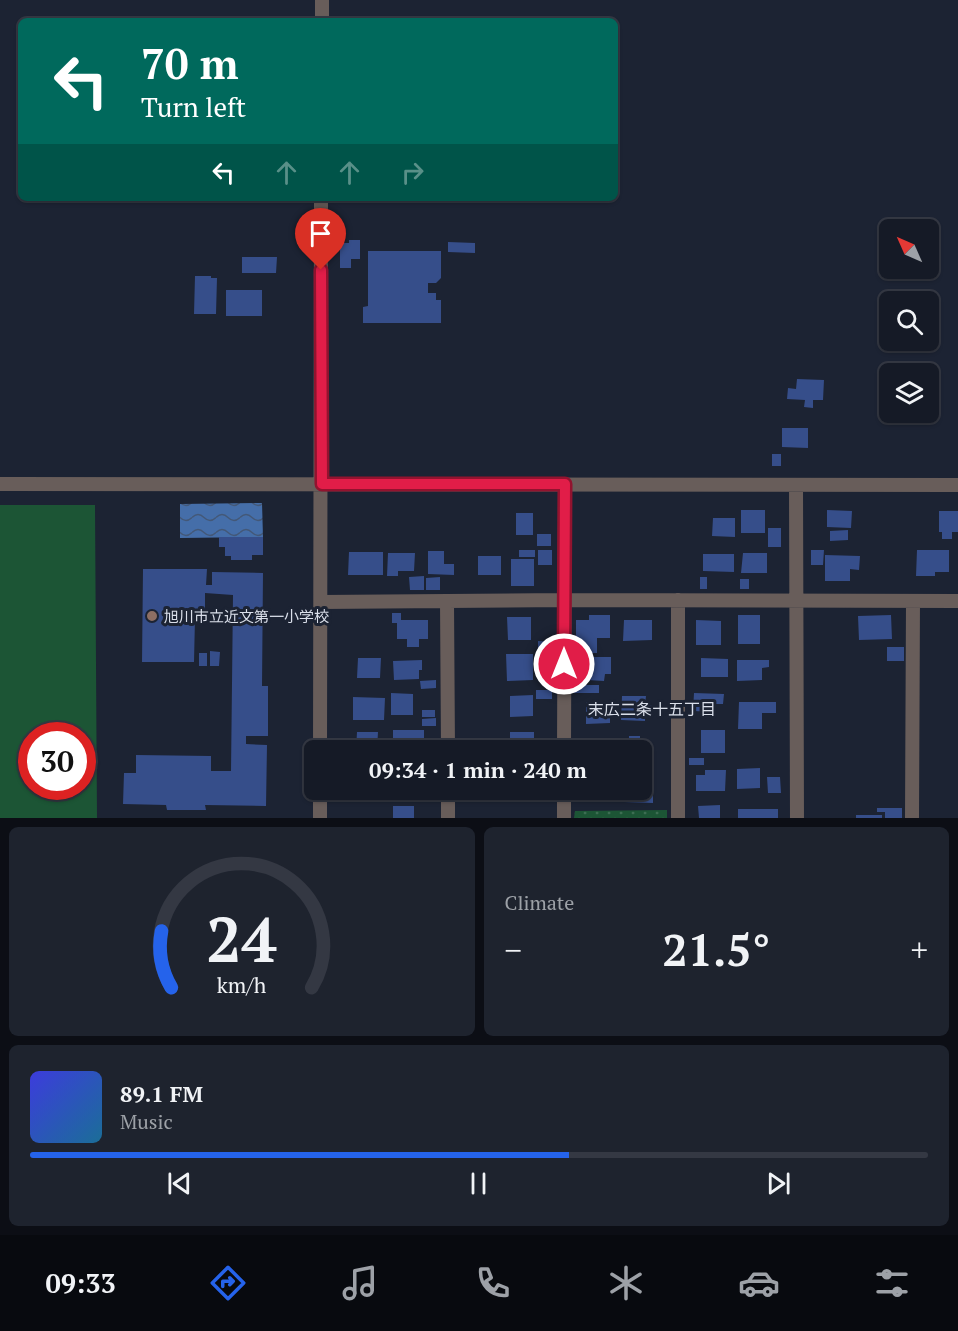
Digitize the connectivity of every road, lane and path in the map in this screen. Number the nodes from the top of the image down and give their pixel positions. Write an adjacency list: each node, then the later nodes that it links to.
1 (322, 0): 2 (street)
2 (322, 18)
3 (321, 201): 5 (street)
4 (0, 484): 5 (street)
5 (322, 484): 6 (street); 13 (street)
6 (565, 484): 7 (street); 9 (street)
7 (796, 485): 8 (street); 11 (street)
8 (958, 485)
9 (564, 600): 10 (street); 14 (street); 18 (street)
10 (678, 600): 11 (street); 25 (street)
11 (797, 601): 15 (street); 26 (street)
12 (958, 601): 15 (street)
13 (321, 602): 14 (street); 16 (street)
14 (447, 602): 17 (street)
15 (913, 602): 27 (street)
16 (321, 740)
17 (448, 740)
18 (564, 740)
19 (320, 800): 22 (street)
20 (448, 800): 23 (street)
21 (564, 800): 24 (street)
22 (320, 818)
23 (448, 818)
24 (564, 818)
25 (678, 818)
26 (796, 818)
27 (912, 818)

